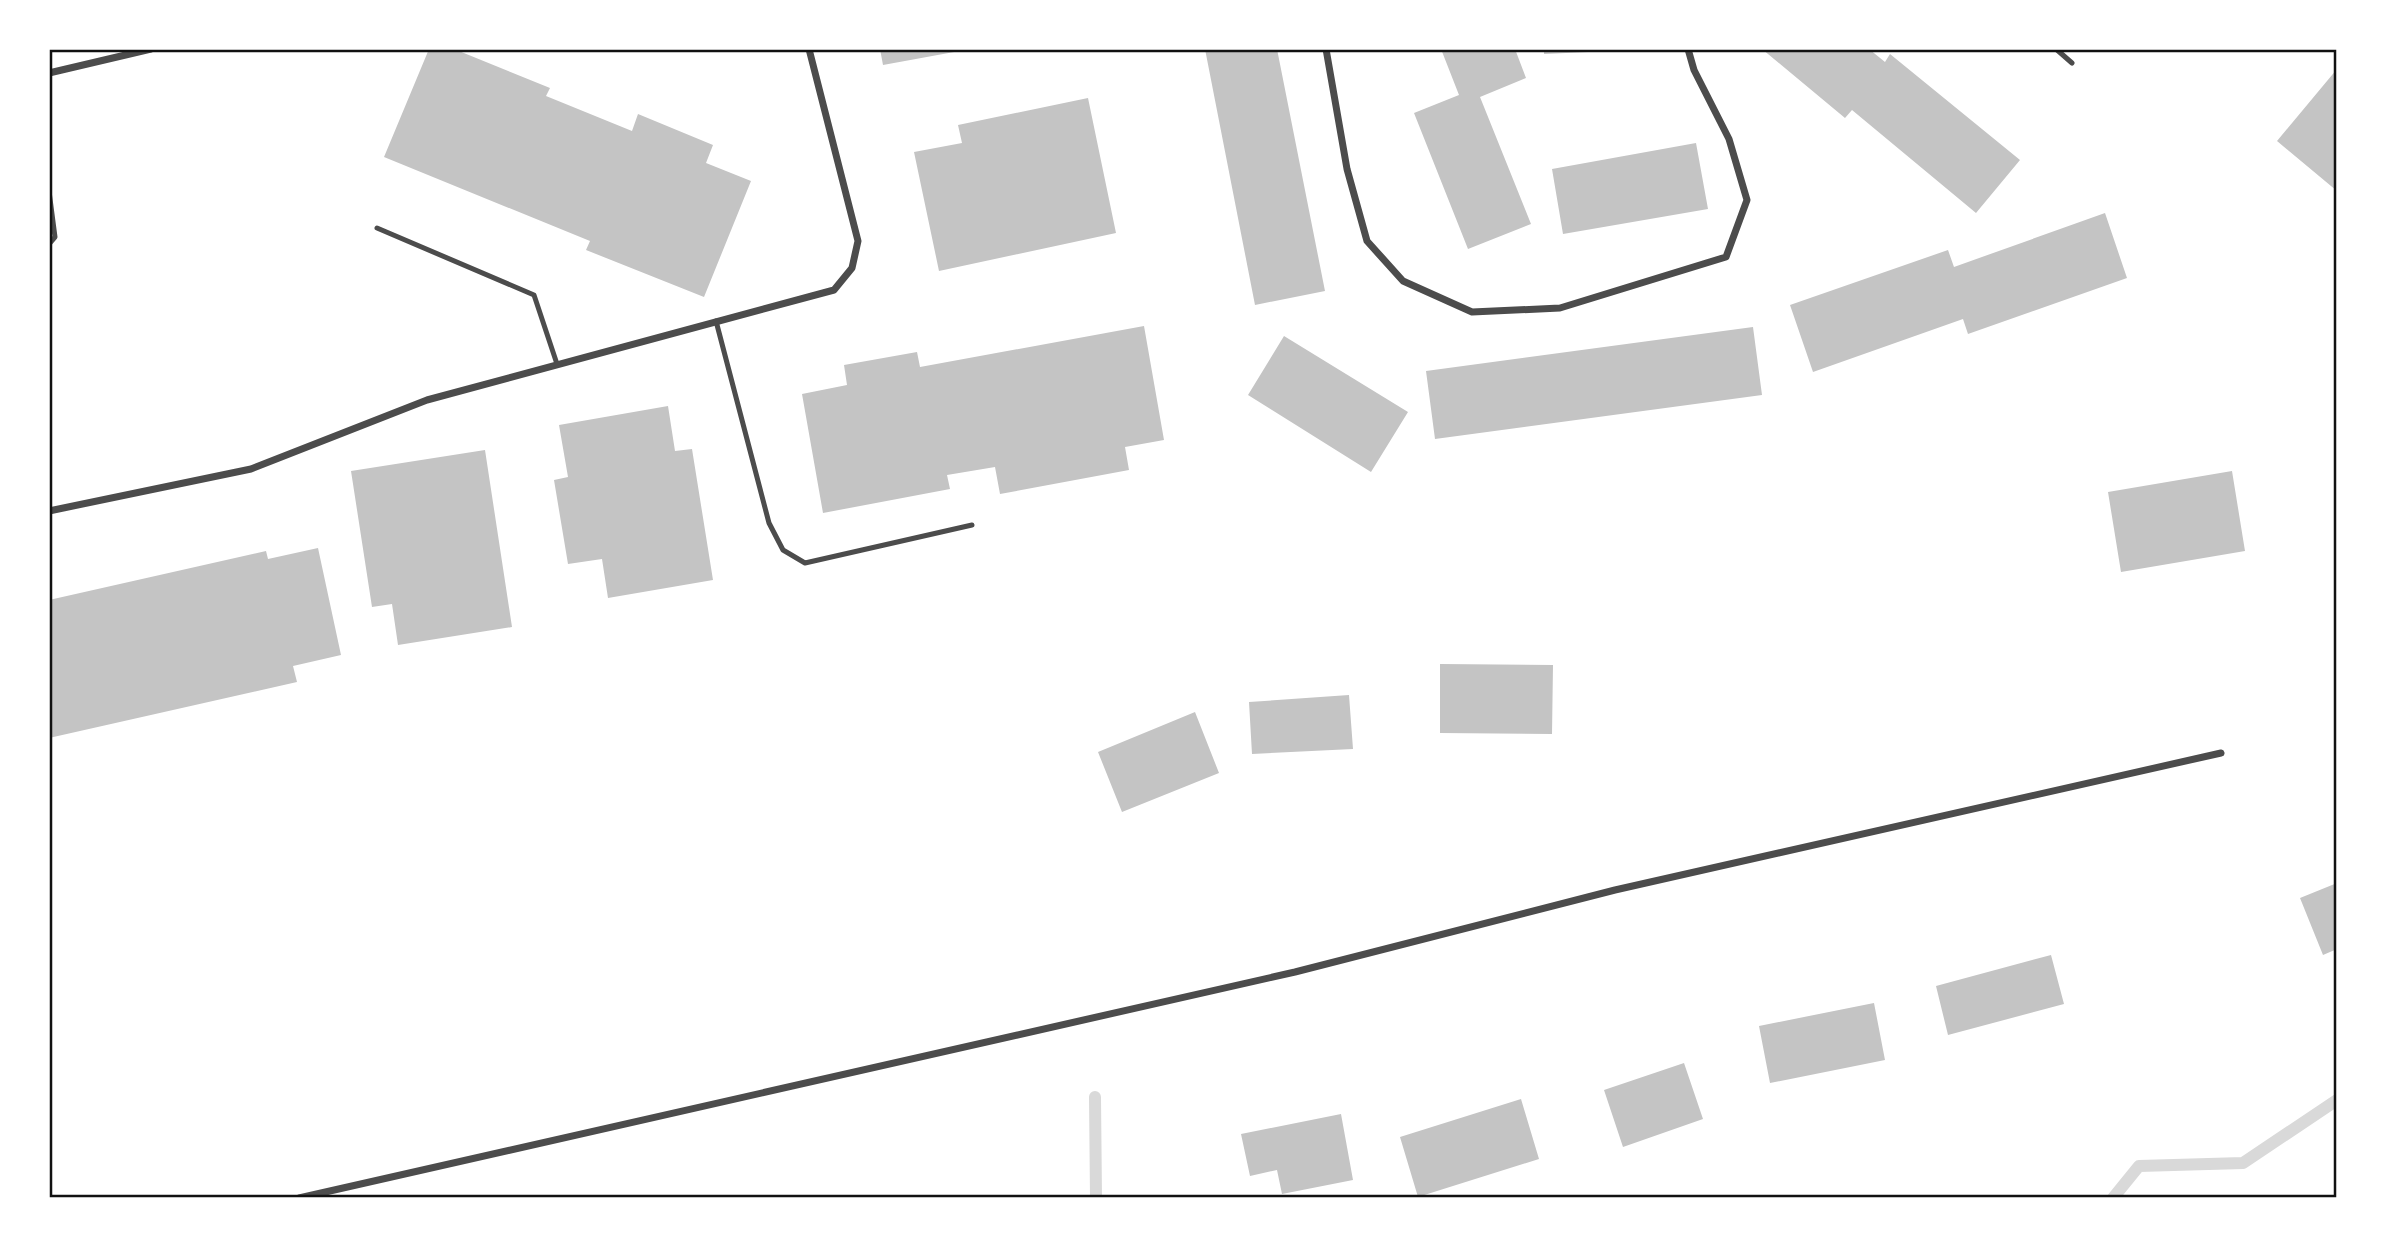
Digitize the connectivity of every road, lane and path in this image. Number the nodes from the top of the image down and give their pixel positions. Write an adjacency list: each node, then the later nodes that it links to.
1 (151, 49): 7 (street)
2 (809, 49): 11 (street)
3 (1326, 49): 4 (street)
4 (1688, 49)
5 (2056, 49): 6 (lane)
6 (2072, 63)
7 (49, 73)
8 (49, 191): 10 (lane)
9 (377, 228): 12 (lane)
10 (49, 244)
11 (716, 321): 12 (street); 14 (lane)
12 (557, 364): 13 (street)
13 (49, 511)
14 (972, 525)
15 (2221, 753): 16 (street)
16 (299, 1198)

